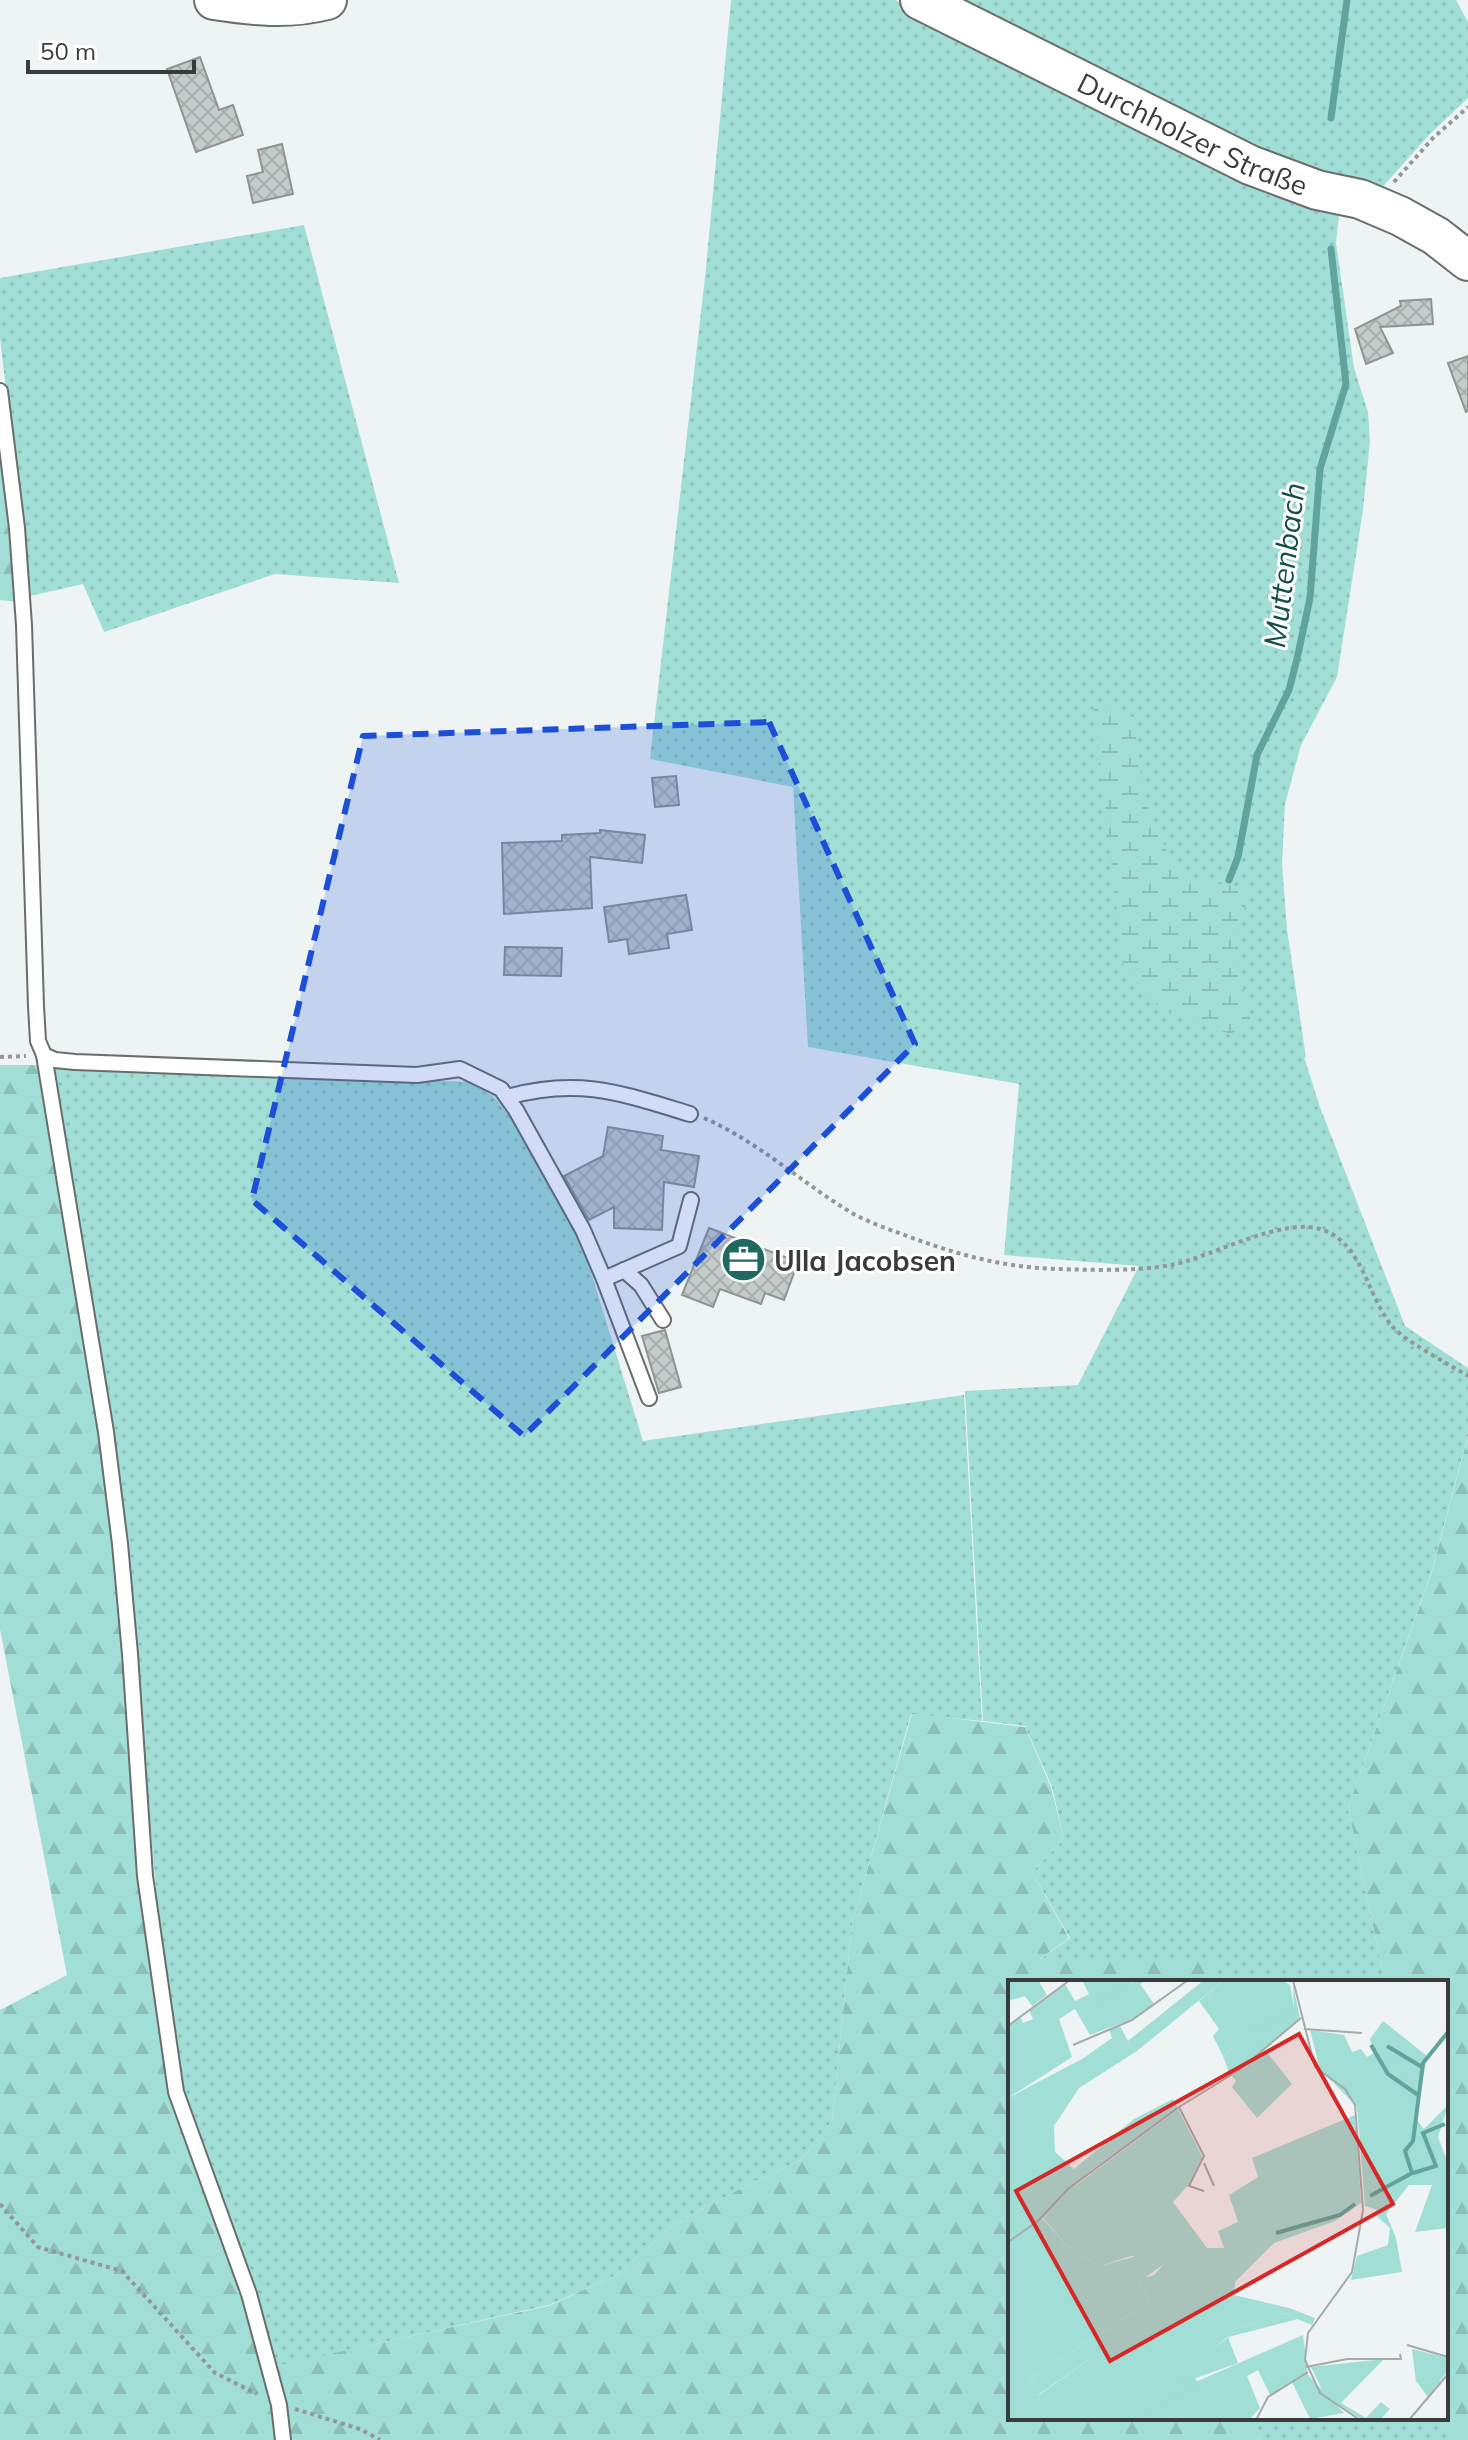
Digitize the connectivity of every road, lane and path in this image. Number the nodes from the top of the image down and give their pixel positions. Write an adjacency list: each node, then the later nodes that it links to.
1 (214, 0): 2 (main road)
2 (327, 0)
3 (920, 0): 5 (main road, Durchholzer Straße)
4 (1468, 107): 5 (path)
5 (1377, 207): 6 (main road, Durchholzer Straße)
6 (1468, 261)
7 (0, 391): 8 (lane)
8 (44, 1055): 9 (path); 10 (lane); 19 (lane)
9 (0, 1057)
10 (507, 1097): 11 (lane); 14 (lane)
11 (690, 1114): 16 (path)
12 (691, 1200): 13 (lane)
13 (624, 1270): 14 (lane); 15 (lane)
14 (604, 1279): 17 (lane)
15 (663, 1320)
16 (1468, 1376)
17 (649, 1398)
18 (0, 2204): 19 (path)
19 (279, 2405): 20 (lane); 21 (path)
20 (283, 2440)
21 (380, 2440)

